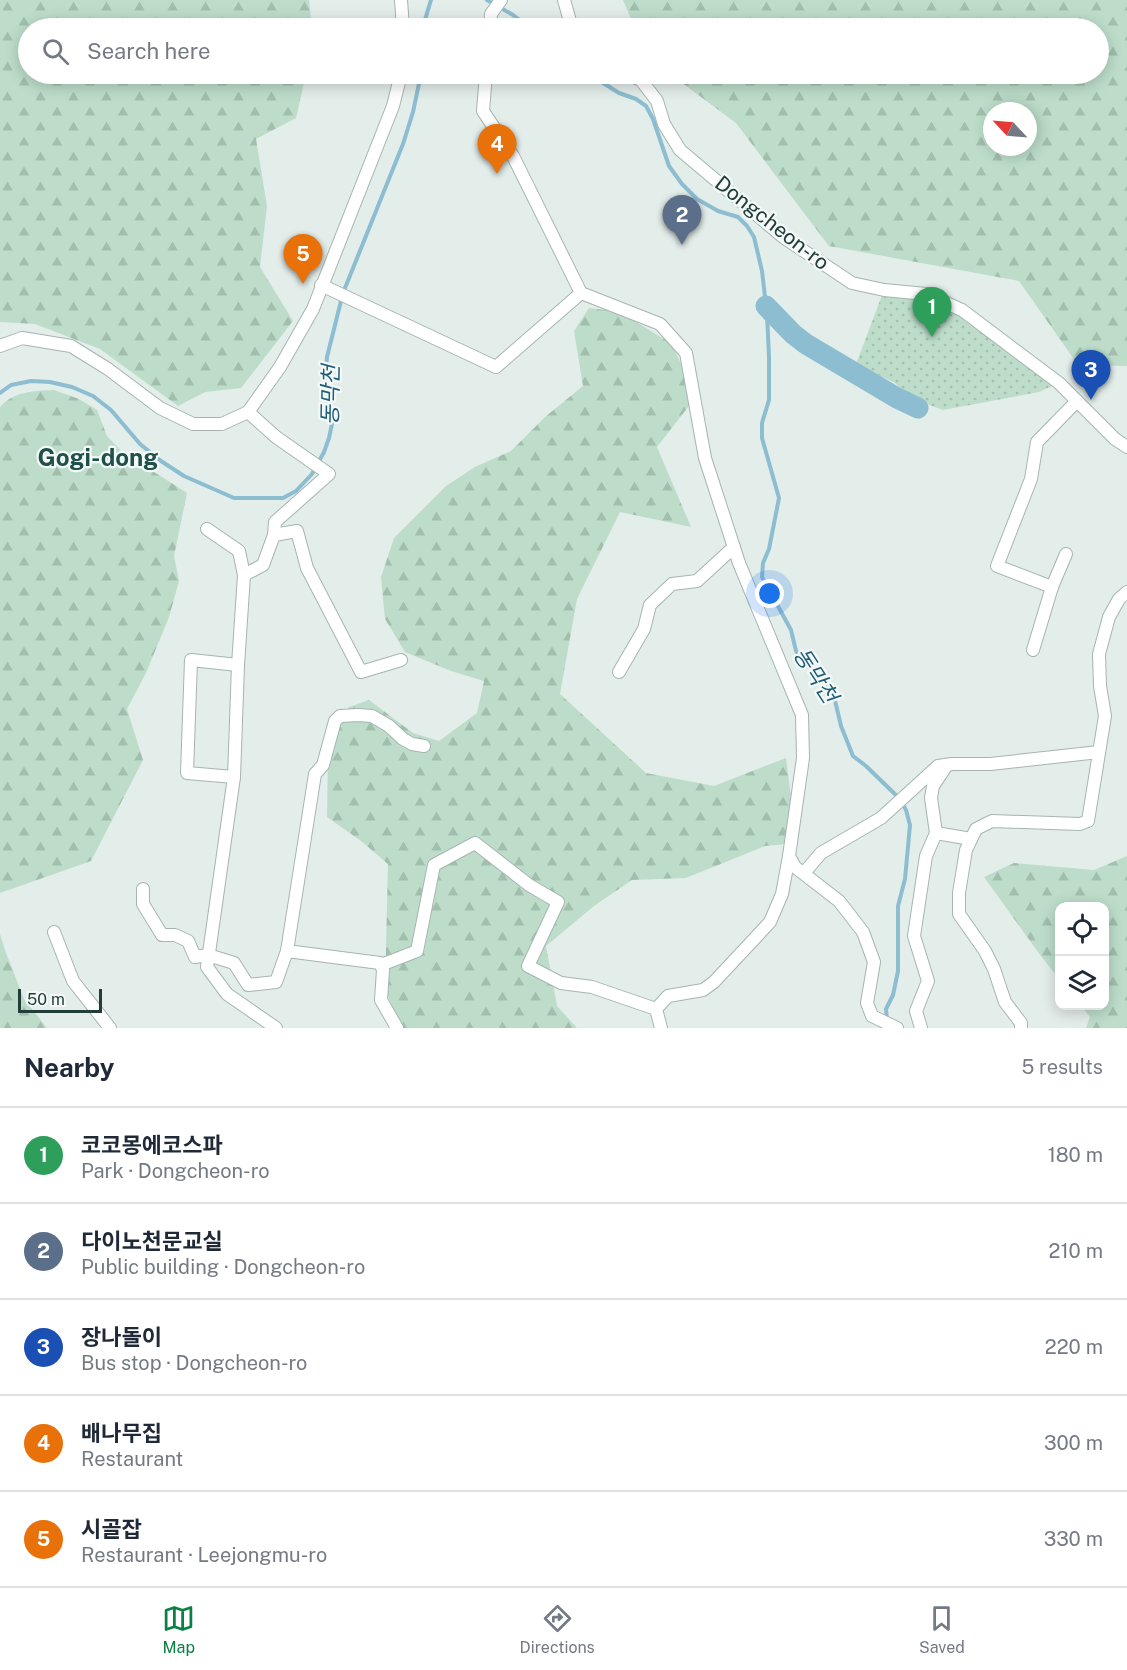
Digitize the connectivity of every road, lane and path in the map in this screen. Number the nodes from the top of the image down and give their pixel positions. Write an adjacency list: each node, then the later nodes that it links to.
1 (401, 0): 4 (street)
2 (501, 0): 5 (street)
3 (564, 0): 6 (street)
4 (402, 18)
5 (491, 18)
6 (569, 18)
7 (398, 84): 10 (street)
8 (485, 84): 11 (street)
9 (643, 84): 13 (street, Dongcheon-ro)
10 (321, 285): 11 (street); 14 (street)
11 (581, 293): 18 (street)
12 (0, 346): 14 (street)
13 (1077, 401): 15 (street, Dongcheon-ro); 21 (street)
14 (248, 412): 17 (street)
15 (1127, 447)
16 (207, 529): 20 (street)
17 (274, 535): 20 (street); 24 (street)
18 (734, 547): 26 (street); 33 (street)
19 (1066, 554): 21 (street)
20 (244, 574): 25 (street)
21 (1052, 587): 23 (street)
22 (1127, 592): 28 (street)
23 (1033, 650)
24 (401, 660)
25 (237, 664): 30 (street); 30 (street)
26 (619, 672)
27 (424, 746): 37 (street)
28 (1099, 752): 29 (street); 32 (street)
29 (947, 765): 31 (street); 34 (street)
30 (234, 777): 38 (street)
31 (936, 833): 32 (street); 41 (street)
32 (971, 839): 48 (street)
33 (789, 856): 34 (street); 40 (street)
34 (804, 873): 46 (street)
35 (143, 889): 38 (street)
36 (54, 932): 42 (street)
37 (287, 951): 38 (street); 39 (street)
38 (208, 955): 43 (street)
39 (381, 965): 40 (street); 44 (street)
40 (656, 1009): 45 (street)
41 (916, 1011): 46 (street); 47 (street)
42 (110, 1028)
43 (276, 1028)
44 (397, 1028)
45 (661, 1028)
46 (897, 1028)
47 (921, 1028)
48 (1021, 1028)

